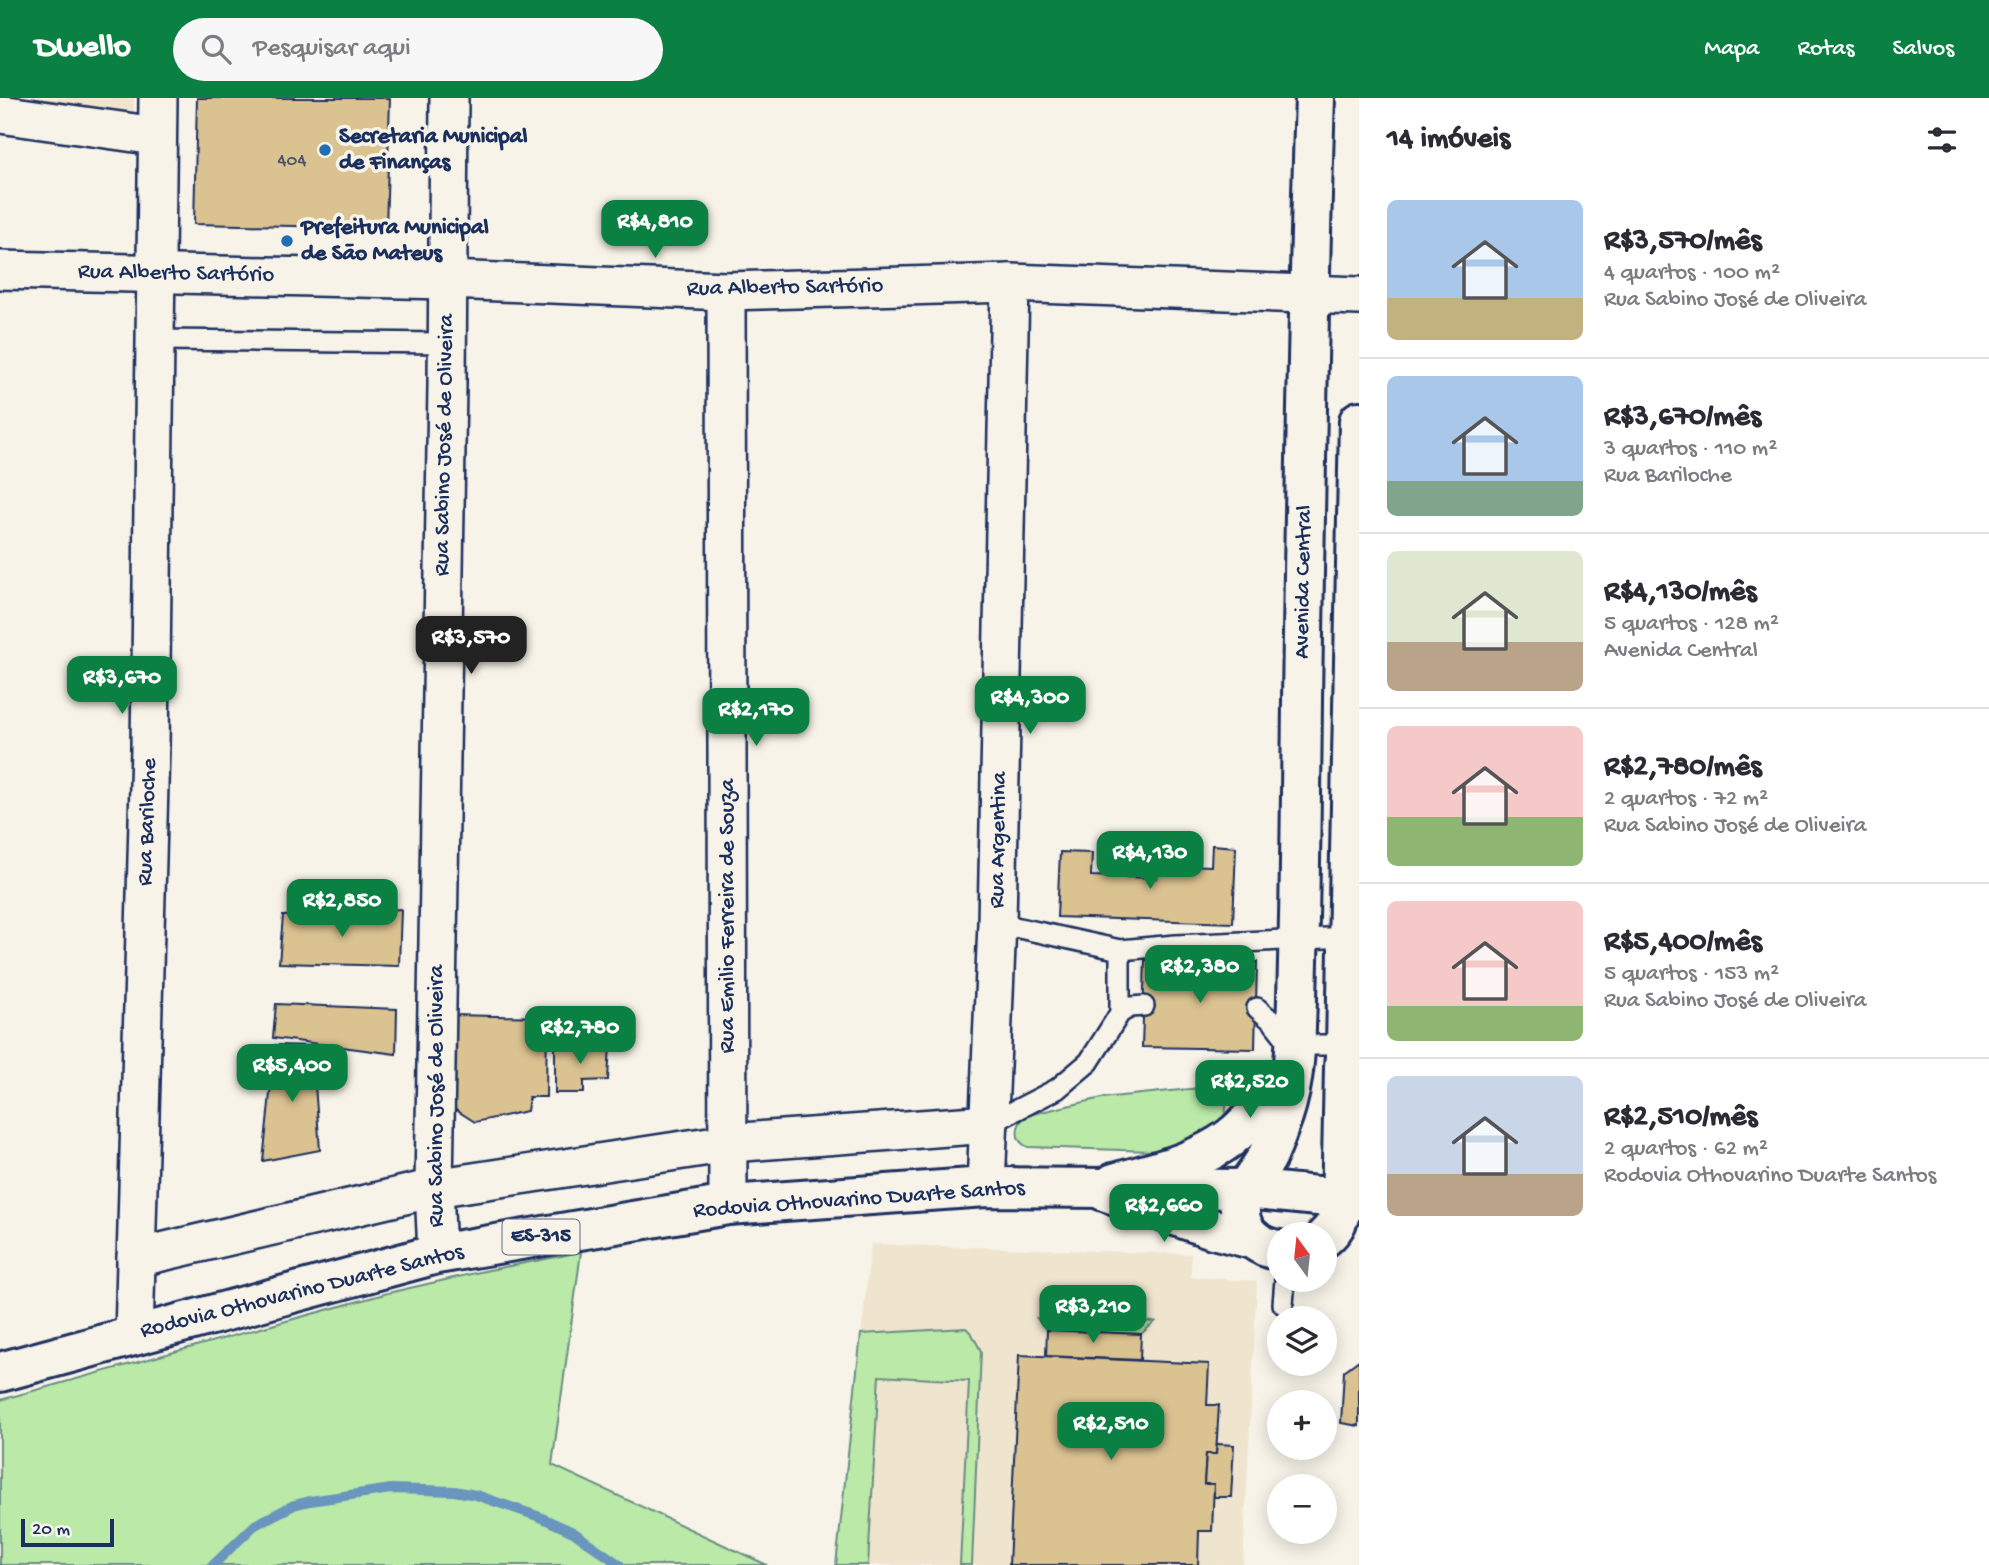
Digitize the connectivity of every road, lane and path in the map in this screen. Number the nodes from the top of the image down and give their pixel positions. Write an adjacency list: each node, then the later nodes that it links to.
1 (158, 98): 5 (street, Rua Bariloche)
2 (449, 98): 8 (street, Rua Sabino José de Oliveira)
3 (1315, 98): 11 (street, Avenida Central)
4 (0, 114): 5 (street)
5 (156, 136): 7 (street, Rua Bariloche)
6 (0, 270): 7 (street, Rua Alberto Sartório)
7 (155, 274): 8 (street, Rua Alberto Sartório); 13 (street, Rua Bariloche)
8 (447, 280): 10 (street, Rua Alberto Sartório); 14 (street, Rua Sabino José de Oliveira)
9 (1010, 283): 10 (street, Rua Alberto Sartório); 11 (street, Rua Alberto Sartório); 16 (street, Rua Argentina)
10 (726, 291): 27 (street, Rua Emilio Ferreira de Souza)
11 (1308, 295): 12 (street, Rua Alberto Sartório); 18 (street, Avenida Central)
12 (1359, 296)
13 (156, 340): 14 (lane); 39 (street, Rua Bariloche)
14 (447, 343): 29 (street, Rua Sabino José de Oliveira)
15 (1359, 421): 17 (street)
16 (997, 923): 19 (lane); 26 (street, Rua Argentina)
17 (1348, 937): 18 (lane); 24 (street)
18 (1299, 941): 19 (lane); 23 (street, Avenida Central)
19 (1120, 950): 22 (lane)
20 (1144, 1006): 22 (lane)
21 (1257, 1008): 23 (lane)
22 (1120, 1013): 26 (lane)
23 (1295, 1056): 24 (lane); 30 (street); 31 (street, Avenida Central)
24 (1345, 1056): 25 (street); 32 (street)
25 (1359, 1107)
26 (989, 1124): 27 (street); 28 (street, Rua Argentina)
27 (729, 1143): 29 (street); 33 (street, Rua Emilio Ferreira de Souza)
28 (986, 1187): 30 (street, Rodovia Othovarino Duarte Santos / ES-315); 33 (street, Rodovia Othovarino Duarte Santos / ES-315)
29 (434, 1188): 38 (street, Rua Sabino José de Oliveira); 39 (street)
30 (1095, 1188): 31 (street, Rodovia Othovarino Duarte Santos / ES-315); 36 (street)
31 (1245, 1189): 32 (street, Rodovia Othovarino Duarte Santos / ES-315); 36 (street)
32 (1350, 1198): 34 (street)
33 (728, 1205): 38 (street, Rodovia Othovarino Duarte Santos / ES-315)
34 (1337, 1222)
35 (1359, 1244): 37 (street)
36 (1265, 1245)
37 (1337, 1246)
38 (437, 1254): 42 (street, Rodovia Othovarino Duarte Santos / ES-315)
39 (136, 1258): 42 (street, Rua Bariloche)
40 (1283, 1292): 41 (lane)
41 (1283, 1304)
42 (134, 1336): 43 (street, Rodovia Othovarino Duarte Santos / ES-315)
43 (0, 1372)

